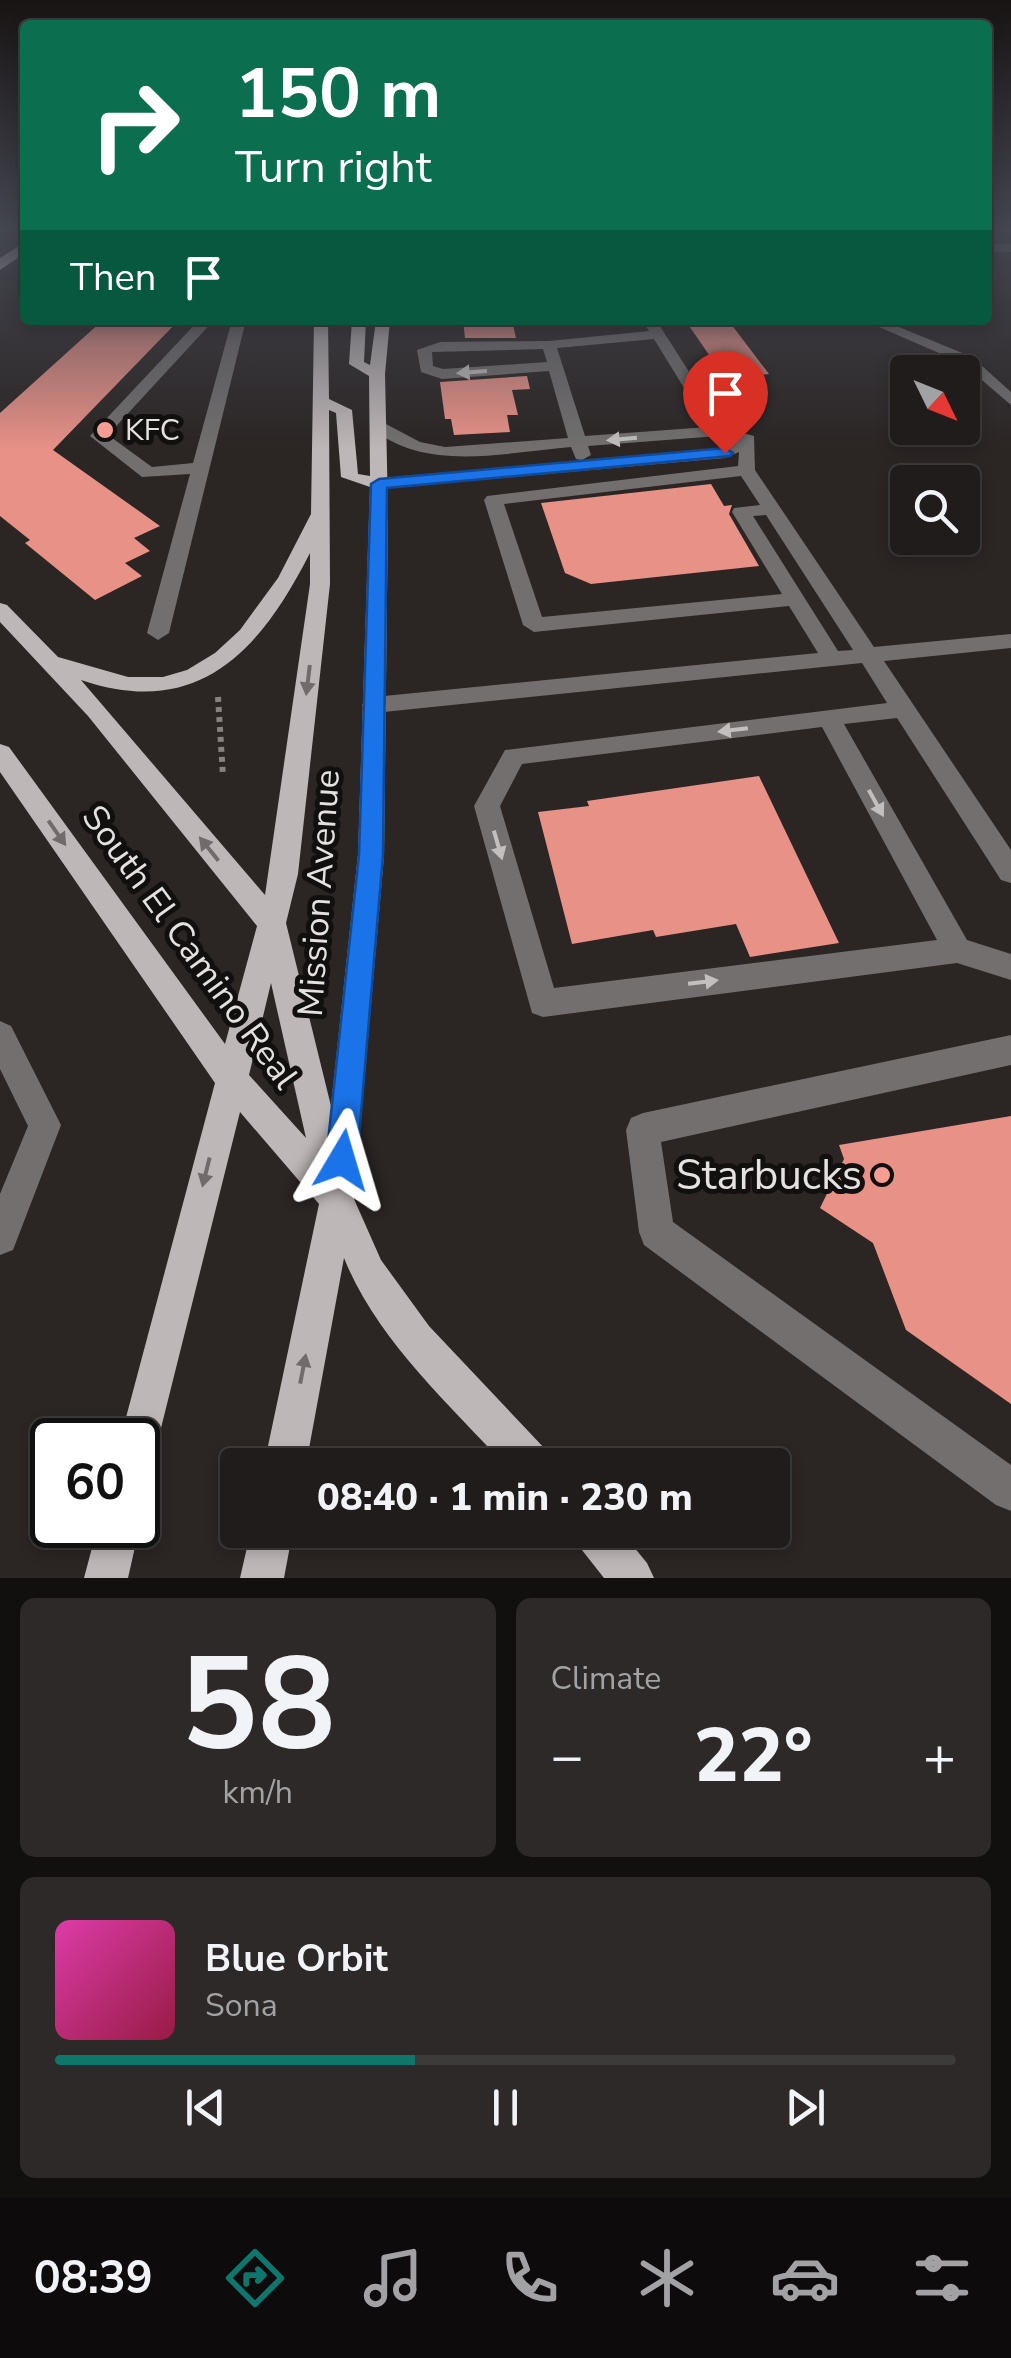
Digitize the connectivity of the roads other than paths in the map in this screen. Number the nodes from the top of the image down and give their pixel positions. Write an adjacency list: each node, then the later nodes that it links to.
1 (202, 325): 20 (lane)
2 (238, 325): 20 (lane)
3 (321, 325): 14 (main road, Mission Avenue)
4 (359, 325): 12 (main road)
5 (383, 325): 12 (main road, Mission Avenue)
6 (582, 325): 9 (lane)
7 (882, 325): 13 (lane)
8 (654, 327): 9 (lane); 16 (lane)
9 (591, 340): 10 (lane)
10 (549, 345): 11 (lane); 11 (lane, one-way to 10)
11 (555, 366): 18 (lane)
12 (378, 374): 15 (main road, Mission Avenue)
13 (1011, 400)
14 (320, 401): 22 (main road); 23 (main road, Mission Avenue)
15 (378, 426): 18 (lane); 22 (main road, Mission Avenue)
16 (719, 431): 17 (lane); 18 (lane, one-way to 18)
17 (748, 440): 19 (lane); 21 (lane)
18 (577, 442): 19 (lane)
19 (586, 466): 22 (lane)
20 (200, 468): 27 (lane)
21 (746, 470): 24 (lane); 25 (lane)
22 (379, 484): 32 (main road, Mission Avenue)
23 (321, 509): 31 (main road); 37 (main road, Mission Avenue, one-way to 37)
24 (772, 509): 25 (lane); 29 (lane)
25 (797, 600): 30 (lane)
26 (0, 610): 31 (main road, South El Camino Real)
27 (158, 634)
28 (1011, 642): 29 (lane)
29 (870, 656): 30 (lane); 33 (lane)
30 (833, 660): 32 (lane)
31 (50, 662): 37 (main road, South El Camino Real, one-way to 31)
32 (374, 706): 43 (main road, Mission Avenue)
33 (904, 709): 34 (lane); 36 (lane)
34 (829, 718): 38 (lane, one-way to 38); 38 (lane, one-way to 38)
35 (0, 753): 42 (main road, South El Camino Real, one-way to 42)
36 (1011, 872)
37 (272, 924): 42 (main road, Mission Avenue); 43 (main road, South El Camino Real)
38 (957, 950): 39 (lane)
39 (1011, 967)
40 (0, 1036): 44 (lane)
41 (1011, 1050): 48 (lane)
42 (230, 1077): 43 (main road, South El Camino Real); 45 (main road, Mission Avenue, one-way to 45)
43 (337, 1198): 46 (main road, Mission Avenue, one-way to 43); 47 (main road)
44 (0, 1236)
45 (146, 1418)
46 (287, 1448)
47 (516, 1448)
48 (1011, 1490)
49 (113, 1548): 53 (main road)
50 (268, 1548): 54 (main road)
51 (611, 1548): 52 (main road)
52 (635, 1573)
53 (106, 1578)
54 (262, 1578)

